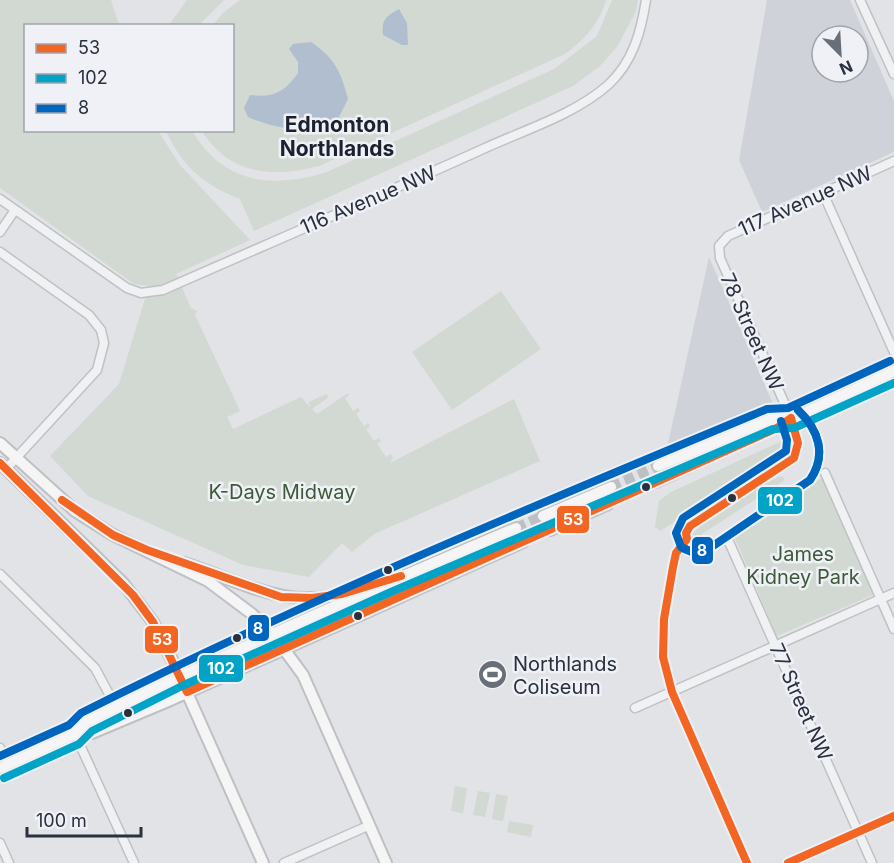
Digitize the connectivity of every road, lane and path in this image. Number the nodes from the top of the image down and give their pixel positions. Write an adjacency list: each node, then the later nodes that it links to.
1 (646, 0): 7 (street, 116 Avenue NW)
2 (860, 0): 3 (street)
3 (894, 75)
4 (894, 161): 5 (street, 117 Avenue NW)
5 (823, 193): 9 (street, 117 Avenue NW); 11 (street)
6 (0, 199): 7 (street)
7 (15, 210): 8 (street)
8 (0, 232)
9 (719, 246): 13 (street, 78 Street NW)
10 (0, 252): 15 (street)
11 (894, 352)
12 (894, 371): 13 (main road)
13 (791, 418): 17 (main road); 19 (main road)
14 (0, 443): 15 (main road)
15 (16, 459): 16 (street); 27 (main road)
16 (3, 466): 36 (main road)
17 (658, 466)
18 (825, 473): 31 (street)
19 (656, 482)
20 (611, 487): 22 (main road)
21 (608, 504): 24 (main road)
22 (543, 516)
23 (516, 528): 29 (main road)
24 (550, 530)
25 (523, 542): 35 (main road)
26 (729, 542): 34 (street, 77 Street NW)
27 (147, 550): 29 (main road); 33 (main road)
28 (0, 574): 39 (street)
29 (387, 582): 33 (main road)
30 (894, 594): 31 (street)
31 (881, 599): 32 (street); 34 (street)
32 (894, 629)
33 (272, 633): 35 (main road); 36 (main road)
34 (776, 646): 38 (street); 46 (street, 77 Street NW)
35 (286, 649): 37 (main road); 45 (main road)
36 (180, 676): 37 (main road); 39 (main road)
37 (187, 692): 41 (main road); 50 (main road)
38 (672, 692): 40 (street); 53 (street)
39 (116, 707): 41 (main road)
40 (635, 708)
41 (75, 735): 43 (main road); 49 (street)
42 (0, 748): 43 (street)
43 (4, 766)
44 (894, 816): 46 (street)
45 (370, 825): 51 (street); 52 (main road)
46 (858, 831): 54 (street); 55 (street, 77 Street NW)
47 (0, 843): 48 (street)
48 (9, 863)
49 (134, 863)
50 (263, 863)
51 (284, 863)
52 (386, 863)
53 (747, 863)
54 (788, 863)
55 (872, 863)

